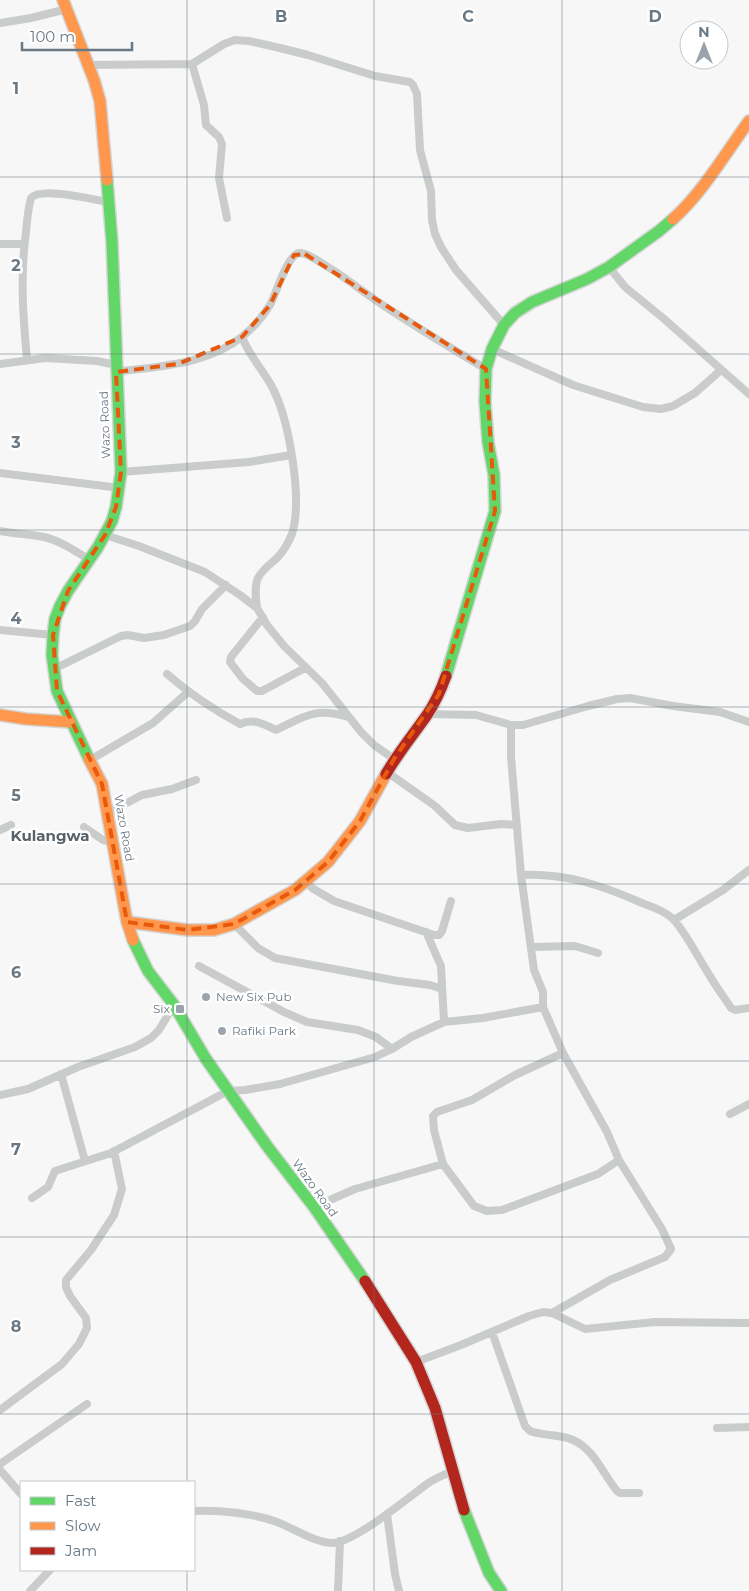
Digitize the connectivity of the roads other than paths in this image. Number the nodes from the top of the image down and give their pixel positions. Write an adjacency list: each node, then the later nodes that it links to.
1 (65, 4): 2 (street); 4 (main road, Wazo Road)
2 (0, 23)
3 (192, 64): 4 (street); 7 (street); 11 (street)
4 (88, 65): 6 (main road, Wazo Road)
5 (749, 121): 10 (main road)
6 (109, 202): 9 (street); 16 (main road, Wazo Road)
7 (227, 218)
8 (0, 244): 9 (street)
9 (24, 244): 14 (street)
10 (609, 267): 11 (main road); 18 (street)
11 (504, 325): 13 (main road)
12 (242, 337): 16 (street); 17 (street); 20 (street)
13 (492, 349): 17 (main road); 18 (street)
14 (27, 360): 15 (street); 16 (street)
15 (0, 365)
16 (116, 368): 21 (main road, Wazo Road)
17 (486, 369): 36 (main road)
18 (721, 370): 19 (street)
19 (749, 394)
20 (291, 455): 21 (street); 28 (street)
21 (121, 472): 23 (main road, Wazo Road)
22 (0, 473): 23 (street)
23 (120, 488): 25 (main road, Wazo Road)
24 (0, 531): 26 (street)
25 (106, 535): 26 (main road, Wazo Road); 27 (street)
26 (90, 560): 31 (main road, Wazo Road)
27 (226, 585): 28 (street); 33 (street)
28 (257, 608): 29 (street)
29 (262, 617): 32 (street); 32 (street)
30 (0, 630): 31 (street)
31 (53, 635): 33 (main road, Wazo Road)
32 (306, 668): 38 (street)
33 (54, 669): 39 (main road, Wazo Road)
34 (167, 674): 35 (street)
35 (188, 692): 38 (street); 43 (street)
36 (428, 714): 41 (street); 42 (main road)
37 (0, 715): 39 (main road)
38 (348, 717): 42 (street)
39 (70, 722): 43 (main road, Wazo Road)
40 (749, 722): 41 (street)
41 (511, 725): 48 (street)
42 (394, 758): 44 (main road)
43 (90, 760): 46 (main road, Wazo Road)
44 (387, 772): 48 (street); 54 (main road)
45 (196, 780): 46 (street)
46 (108, 812): 51 (main road, Wazo Road)
47 (11, 825): 50 (street)
48 (517, 825): 53 (street)
49 (84, 827): 51 (street)
50 (0, 830)
51 (112, 842): 57 (main road, Wazo Road)
52 (749, 870): 56 (street)
53 (521, 875): 56 (street); 60 (street)
54 (306, 881): 58 (main road); 59 (street)
55 (451, 901): 59 (street)
56 (674, 920): 66 (street)
57 (127, 922): 58 (main road); 64 (main road, Wazo Road)
58 (234, 924): 63 (street)
59 (426, 932): 63 (street)
60 (531, 947): 61 (street); 65 (street)
61 (598, 953)
62 (199, 966): 68 (street)
63 (442, 988): 67 (street)
64 (174, 1005): 70 (street); 71 (main road, Wazo Road)
65 (543, 1006): 67 (street); 69 (street)
66 (749, 1008)
67 (444, 1022): 68 (street)
68 (392, 1049): 71 (street)
69 (563, 1053): 76 (street); 78 (street)
70 (61, 1074): 72 (street); 77 (street)
71 (228, 1091): 75 (street); 80 (main road, Wazo Road)
72 (0, 1095)
73 (749, 1104): 74 (street)
74 (730, 1114)
75 (114, 1151): 77 (street); 86 (street)
76 (619, 1160): 78 (street); 81 (street)
77 (84, 1161): 79 (street)
78 (443, 1164): 80 (street)
79 (32, 1198)
80 (314, 1208): 84 (main road, Wazo Road)
81 (552, 1314): 82 (street); 83 (street)
82 (749, 1323)
83 (492, 1332): 84 (street); 93 (street)
84 (416, 1362): 91 (main road, Wazo Road)
85 (87, 1404): 89 (street)
86 (0, 1410)
87 (749, 1427): 88 (street)
88 (716, 1428)
89 (0, 1464)
90 (0, 1470): 92 (street)
91 (454, 1470): 95 (street); 101 (main road, Wazo Road)
92 (20, 1493)
93 (639, 1493)
94 (195, 1511): 96 (street)
95 (387, 1514): 96 (street); 100 (street)
96 (340, 1541): 99 (street)
97 (49, 1571): 98 (street)
98 (30, 1591)
99 (338, 1591)
100 (400, 1591)
101 (501, 1591)

